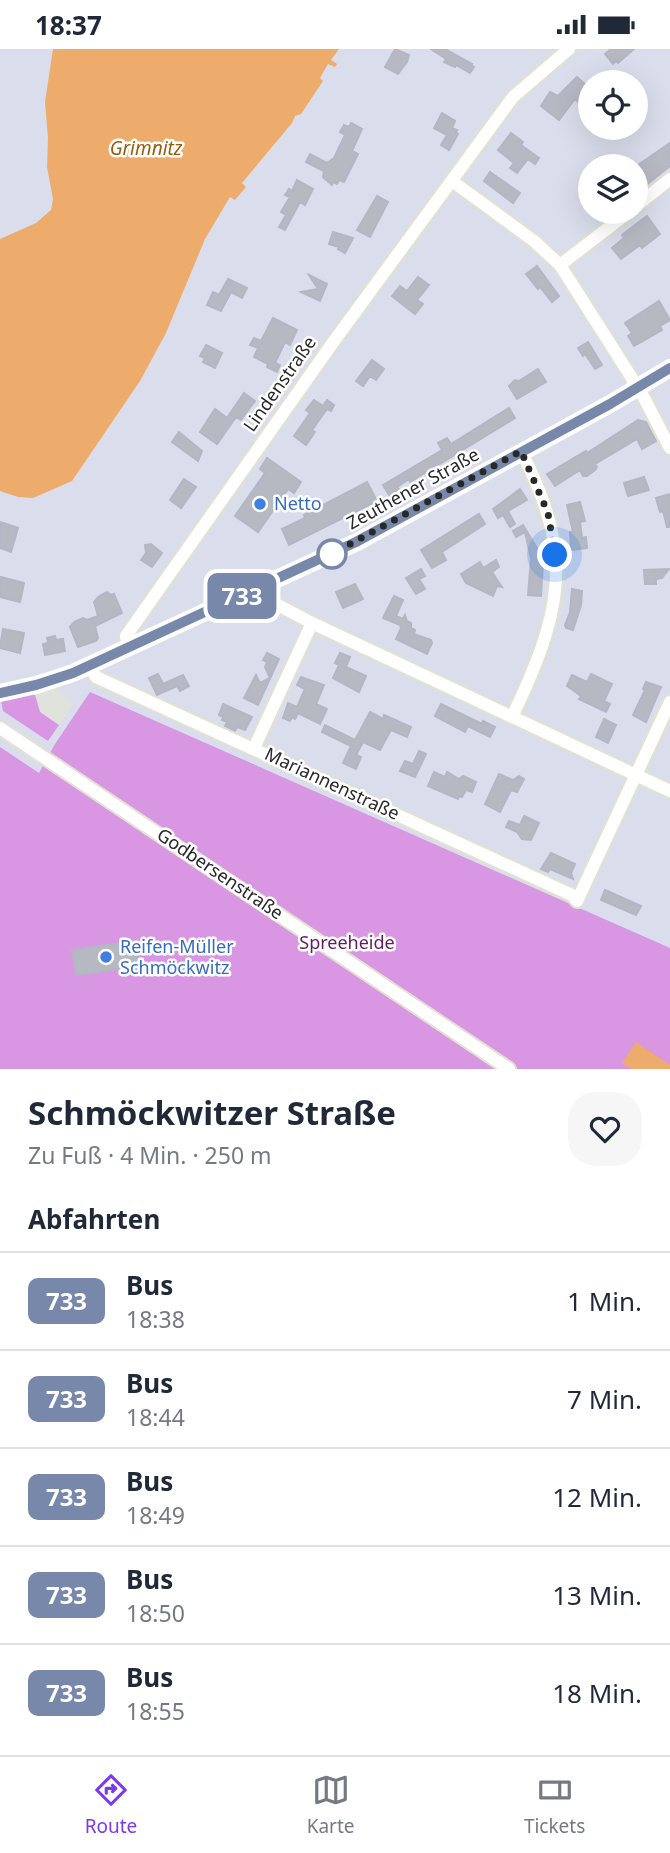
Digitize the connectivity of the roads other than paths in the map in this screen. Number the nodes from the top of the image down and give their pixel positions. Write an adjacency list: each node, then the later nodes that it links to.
1 (569, 49): 3 (street, Lindenstraße)
2 (670, 179): 4 (street)
3 (452, 181): 6 (street); 13 (street, Lindenstraße)
4 (648, 197)
5 (613, 224): 6 (street)
6 (560, 265): 8 (street)
7 (670, 368): 8 (main road, Zeuthener Straße)
8 (637, 387): 9 (street); 10 (main road, Zeuthener Straße)
9 (670, 448)
10 (521, 451): 11 (main road, Zeuthener Straße); 17 (street)
11 (264, 586): 12 (street); 13 (main road, Zeuthener Straße)
12 (312, 623): 17 (street); 19 (street)
13 (128, 647): 14 (main road)
14 (89, 665): 15 (main road); 19 (street, Mariannenstraße)
15 (0, 693)
16 (670, 702): 20 (street)
17 (512, 717): 20 (street)
18 (0, 728): 22 (street, Godbersenstraße)
19 (254, 748): 20 (street, Mariannenstraße)
20 (639, 771): 21 (street)
21 (670, 791)
22 (509, 1069)

